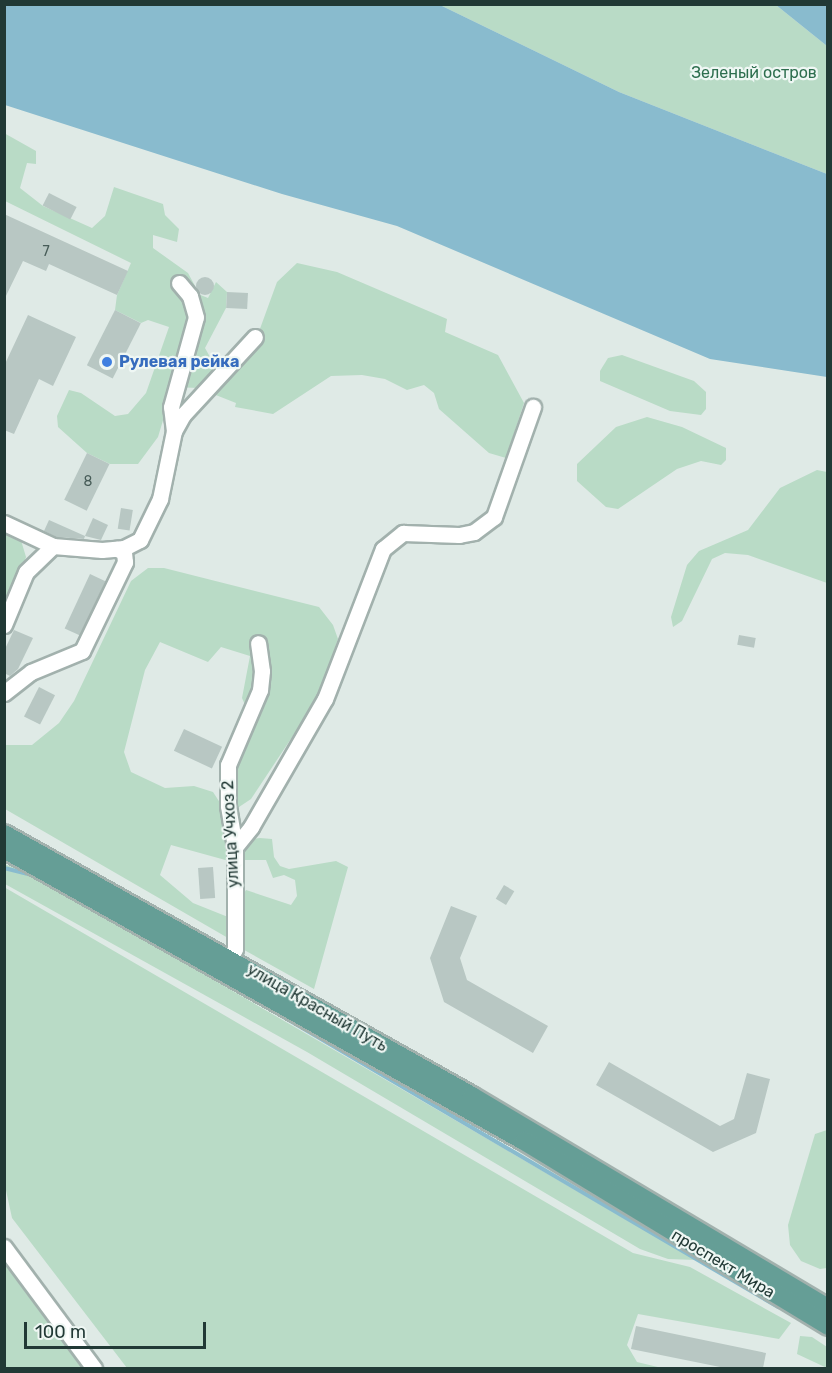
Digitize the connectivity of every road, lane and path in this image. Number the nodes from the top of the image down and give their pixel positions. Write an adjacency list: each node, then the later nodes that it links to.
1 (179, 283): 4 (street)
2 (255, 336): 4 (street)
3 (533, 407): 12 (street)
4 (174, 431): 7 (street)
5 (4, 523): 6 (street)
6 (53, 546): 7 (street); 8 (street)
7 (117, 549): 10 (street)
8 (4, 625)
9 (258, 643): 12 (street, улица Учхоз 2)
10 (4, 693)
11 (4, 834): 14 (main road, улица Красный Путь)
12 (235, 847): 14 (street, улица Учхоз 2)
13 (4, 849): 15 (main road, улица Красный Путь)
14 (230, 958): 15 (main road, улица Красный Путь)
15 (623, 1195): 17 (main road, проспект Мира); 18 (main road, проспект Мира)
16 (4, 1247): 19 (street)
17 (828, 1308)
18 (828, 1326)
19 (94, 1368)

